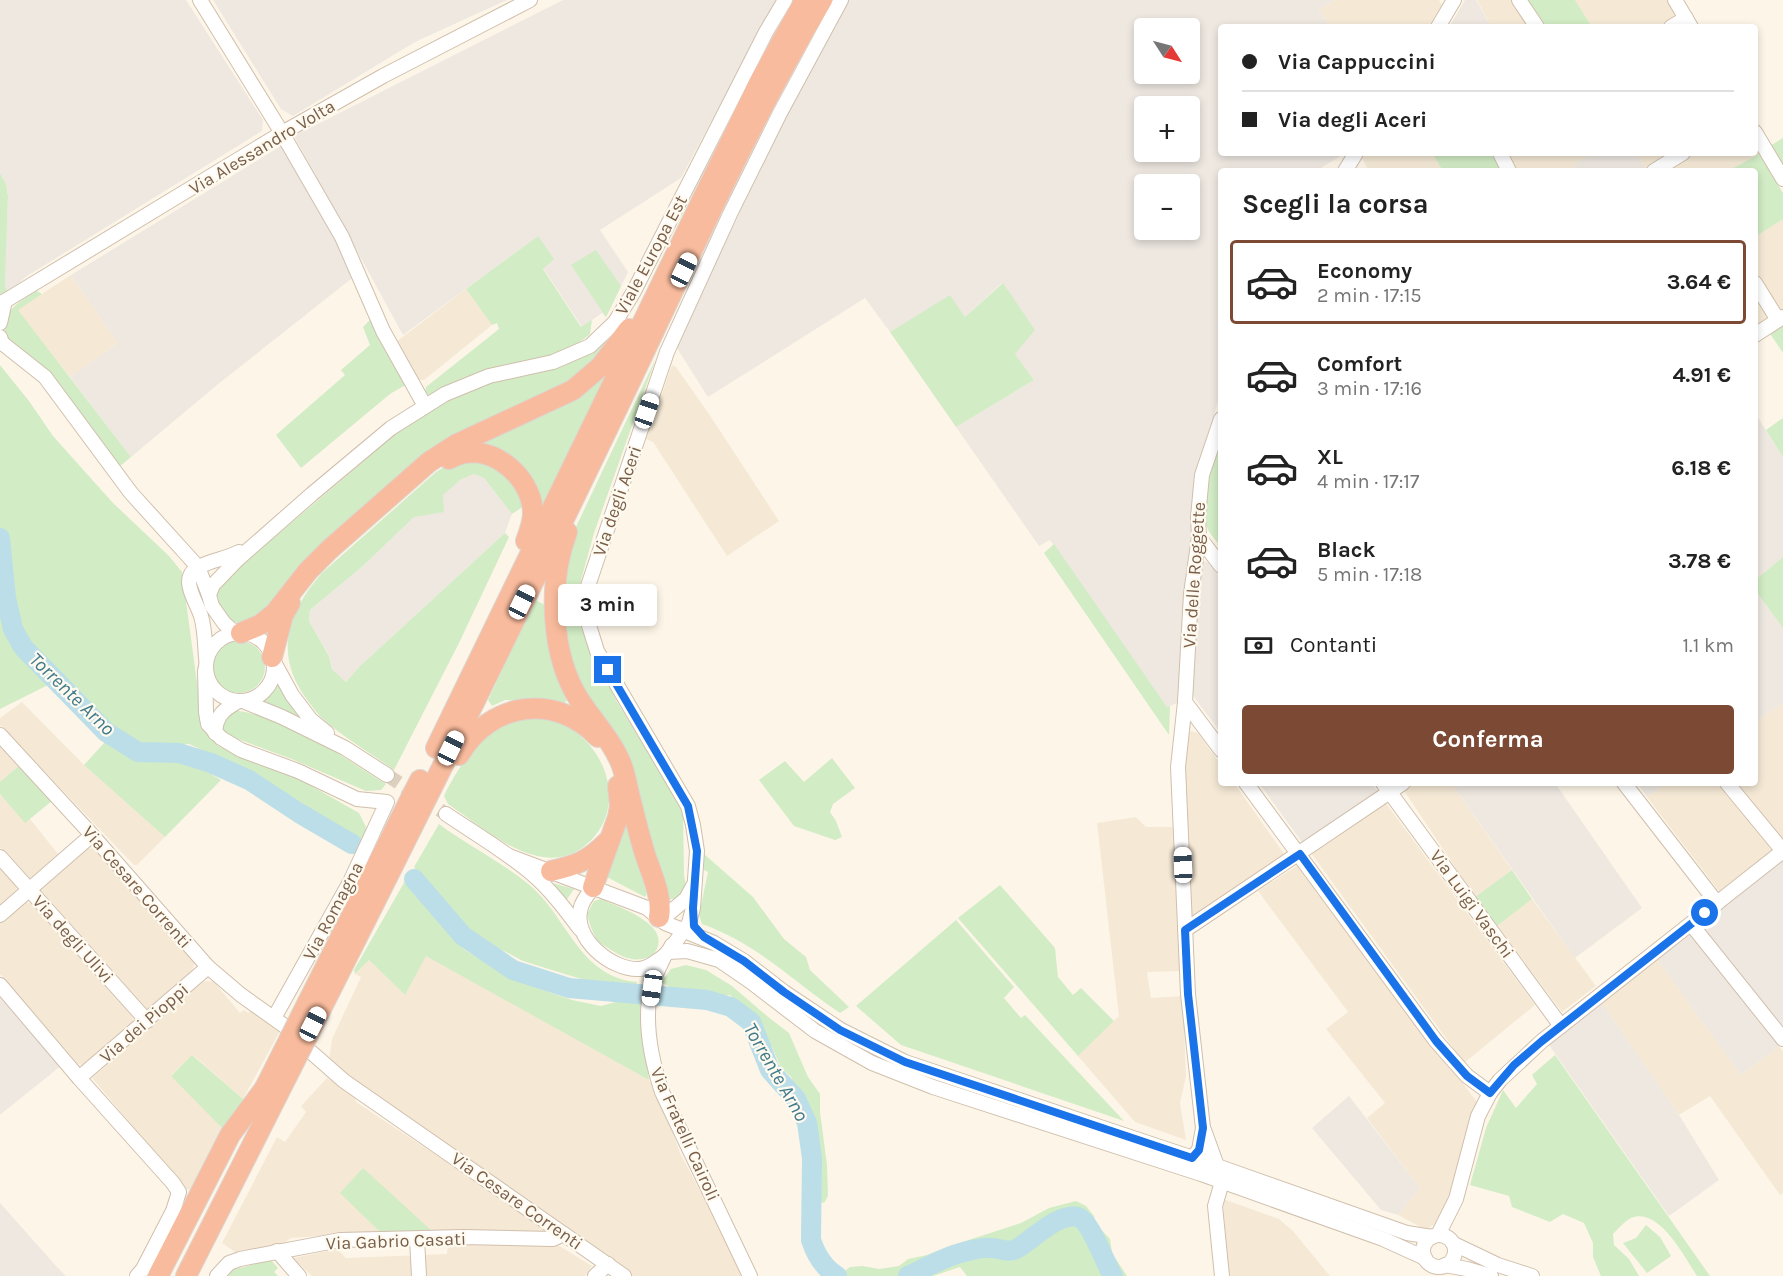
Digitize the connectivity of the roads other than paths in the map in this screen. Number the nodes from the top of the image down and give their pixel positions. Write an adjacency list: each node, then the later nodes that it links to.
1 (200, 0): 13 (street)
2 (530, 0): 13 (street, Via Alessandro Volta)
3 (785, 0): 25 (street, Viale Europa Est)
4 (805, 0): 18 (highway)
5 (822, 0): 27 (highway)
6 (841, 0): 58 (street, Via degli Aceri)
7 (1519, 0): 12 (street)
8 (1675, 0): 10 (street)
9 (1449, 3): 11 (street)
10 (1688, 22)
11 (1439, 24)
12 (1535, 24)
13 (282, 133): 20 (street, Via Alessandro Volta); 25 (street)
14 (1758, 137): 17 (street)
15 (1678, 156): 16 (street)
16 (1659, 168)
17 (1783, 179)
18 (680, 248): 33 (highway); 36 (highway)
19 (1758, 287): 21 (street)
20 (3, 303): 22 (street)
21 (1780, 318): 23 (street)
22 (0, 323)
23 (1758, 333)
24 (0, 337): 31 (street)
25 (425, 406): 29 (street, Viale Europa Est)
26 (1218, 428): 28 (street, Via delle Roggette)
27 (604, 436): 59 (highway); 64 (highway)
28 (1199, 537): 30 (street); 38 (street, Via delle Roggette)
29 (254, 544): 31 (street); 32 (street)
30 (1218, 562)
31 (198, 567): 32 (street); 35 (street)
32 (209, 595): 33 (street)
33 (238, 633): 34 (street); 35 (street)
34 (273, 660): 36 (highway); 37 (street); 42 (street)
35 (206, 664): 37 (street); 39 (street)
36 (474, 667): 76 (highway)
37 (240, 702): 39 (street); 42 (street)
38 (1185, 702): 41 (street); 68 (street, Via delle Roggette)
39 (215, 733): 48 (street)
40 (0, 735): 51 (street, Via Cesare Correnti)
41 (1218, 746)
42 (345, 748): 43 (street)
43 (387, 775)
44 (1248, 786): 54 (street)
45 (1626, 786): 62 (street)
46 (1729, 786): 53 (street)
47 (1386, 788): 54 (street); 79 (street, Via Luigi Vaschi)
48 (357, 798): 50 (street); 50 (street, Via Romagna)
49 (446, 814): 55 (street)
50 (378, 820): 77 (street, Via Romagna)
51 (92, 835): 61 (street); 72 (street, Via Cesare Correnti)
52 (610, 837): 57 (highway); 59 (highway); 60 (highway)
53 (1783, 851): 62 (street)
54 (1300, 854): 68 (street); 85 (street)
55 (509, 856): 57 (street); 69 (street)
56 (0, 857): 61 (street, Via degli Ulivi)
57 (551, 871): 60 (street)
58 (696, 878): 63 (street, Via degli Aceri); 64 (street)
59 (382, 887): 76 (highway)
60 (593, 887): 64 (street); 69 (street)
61 (30, 890): 65 (street); 78 (street, Via degli Ulivi)
62 (1717, 903): 66 (street)
63 (693, 908): 67 (street, Via Fratelli Cairoli); 70 (street)
64 (664, 913): 67 (street); 71 (street)
65 (0, 915)
66 (1691, 924): 79 (street); 81 (street)
67 (684, 930): 70 (street); 71 (street, Via Fratelli Cairoli)
68 (1185, 930): 86 (street, Via delle Roggette)
69 (585, 936): 73 (street)
70 (704, 937): 87 (street)
71 (668, 952): 73 (street); 75 (street, Via Fratelli Cairoli); 89 (street)
72 (208, 967): 77 (street, Via Cesare Correnti); 78 (street, Via dei Pioppi)
73 (627, 968): 75 (street)
74 (0, 985): 83 (street)
75 (652, 986): 106 (street, Via Fratelli Cairoli)
76 (315, 1003): 84 (highway, bridge)
77 (274, 1018): 80 (street, Via Cesare Correnti)
78 (147, 1021): 83 (street, Via dei Pioppi)
79 (1561, 1026): 85 (street)
80 (286, 1027)
81 (1783, 1039)
82 (311, 1052): 90 (street, Via Cesare Correnti)
83 (80, 1078): 96 (street)
84 (271, 1092): 97 (highway); 98 (highway); 99 (highway); 100 (highway)
85 (1490, 1093): 92 (street)
86 (1203, 1128): 87 (street); 88 (street)
87 (1192, 1158): 88 (street)
88 (1217, 1166): 92 (street)
89 (1222, 1182): 95 (street); 107 (street)
90 (564, 1234): 91 (street, Via Gabrio Casati); 94 (street, Via Cesare Correnti)
91 (417, 1239): 93 (street, Via Gabrio Casati); 103 (street)
92 (1444, 1239): 95 (street); 95 (street); 110 (street)
93 (277, 1251): 101 (street, Via Gabrio Casati); 102 (street)
94 (608, 1264): 104 (street); 105 (street, Via Cesare Correnti)
95 (1436, 1265): 108 (street); 109 (street)
96 (137, 1276)
97 (158, 1276)
98 (170, 1276)
99 (186, 1276)
100 (199, 1276)
101 (217, 1276)
102 (299, 1276)
103 (419, 1276)
104 (595, 1276)
105 (624, 1276)
106 (750, 1276)
107 (1222, 1276)
108 (1427, 1276)
109 (1491, 1276)
110 (1532, 1276)

